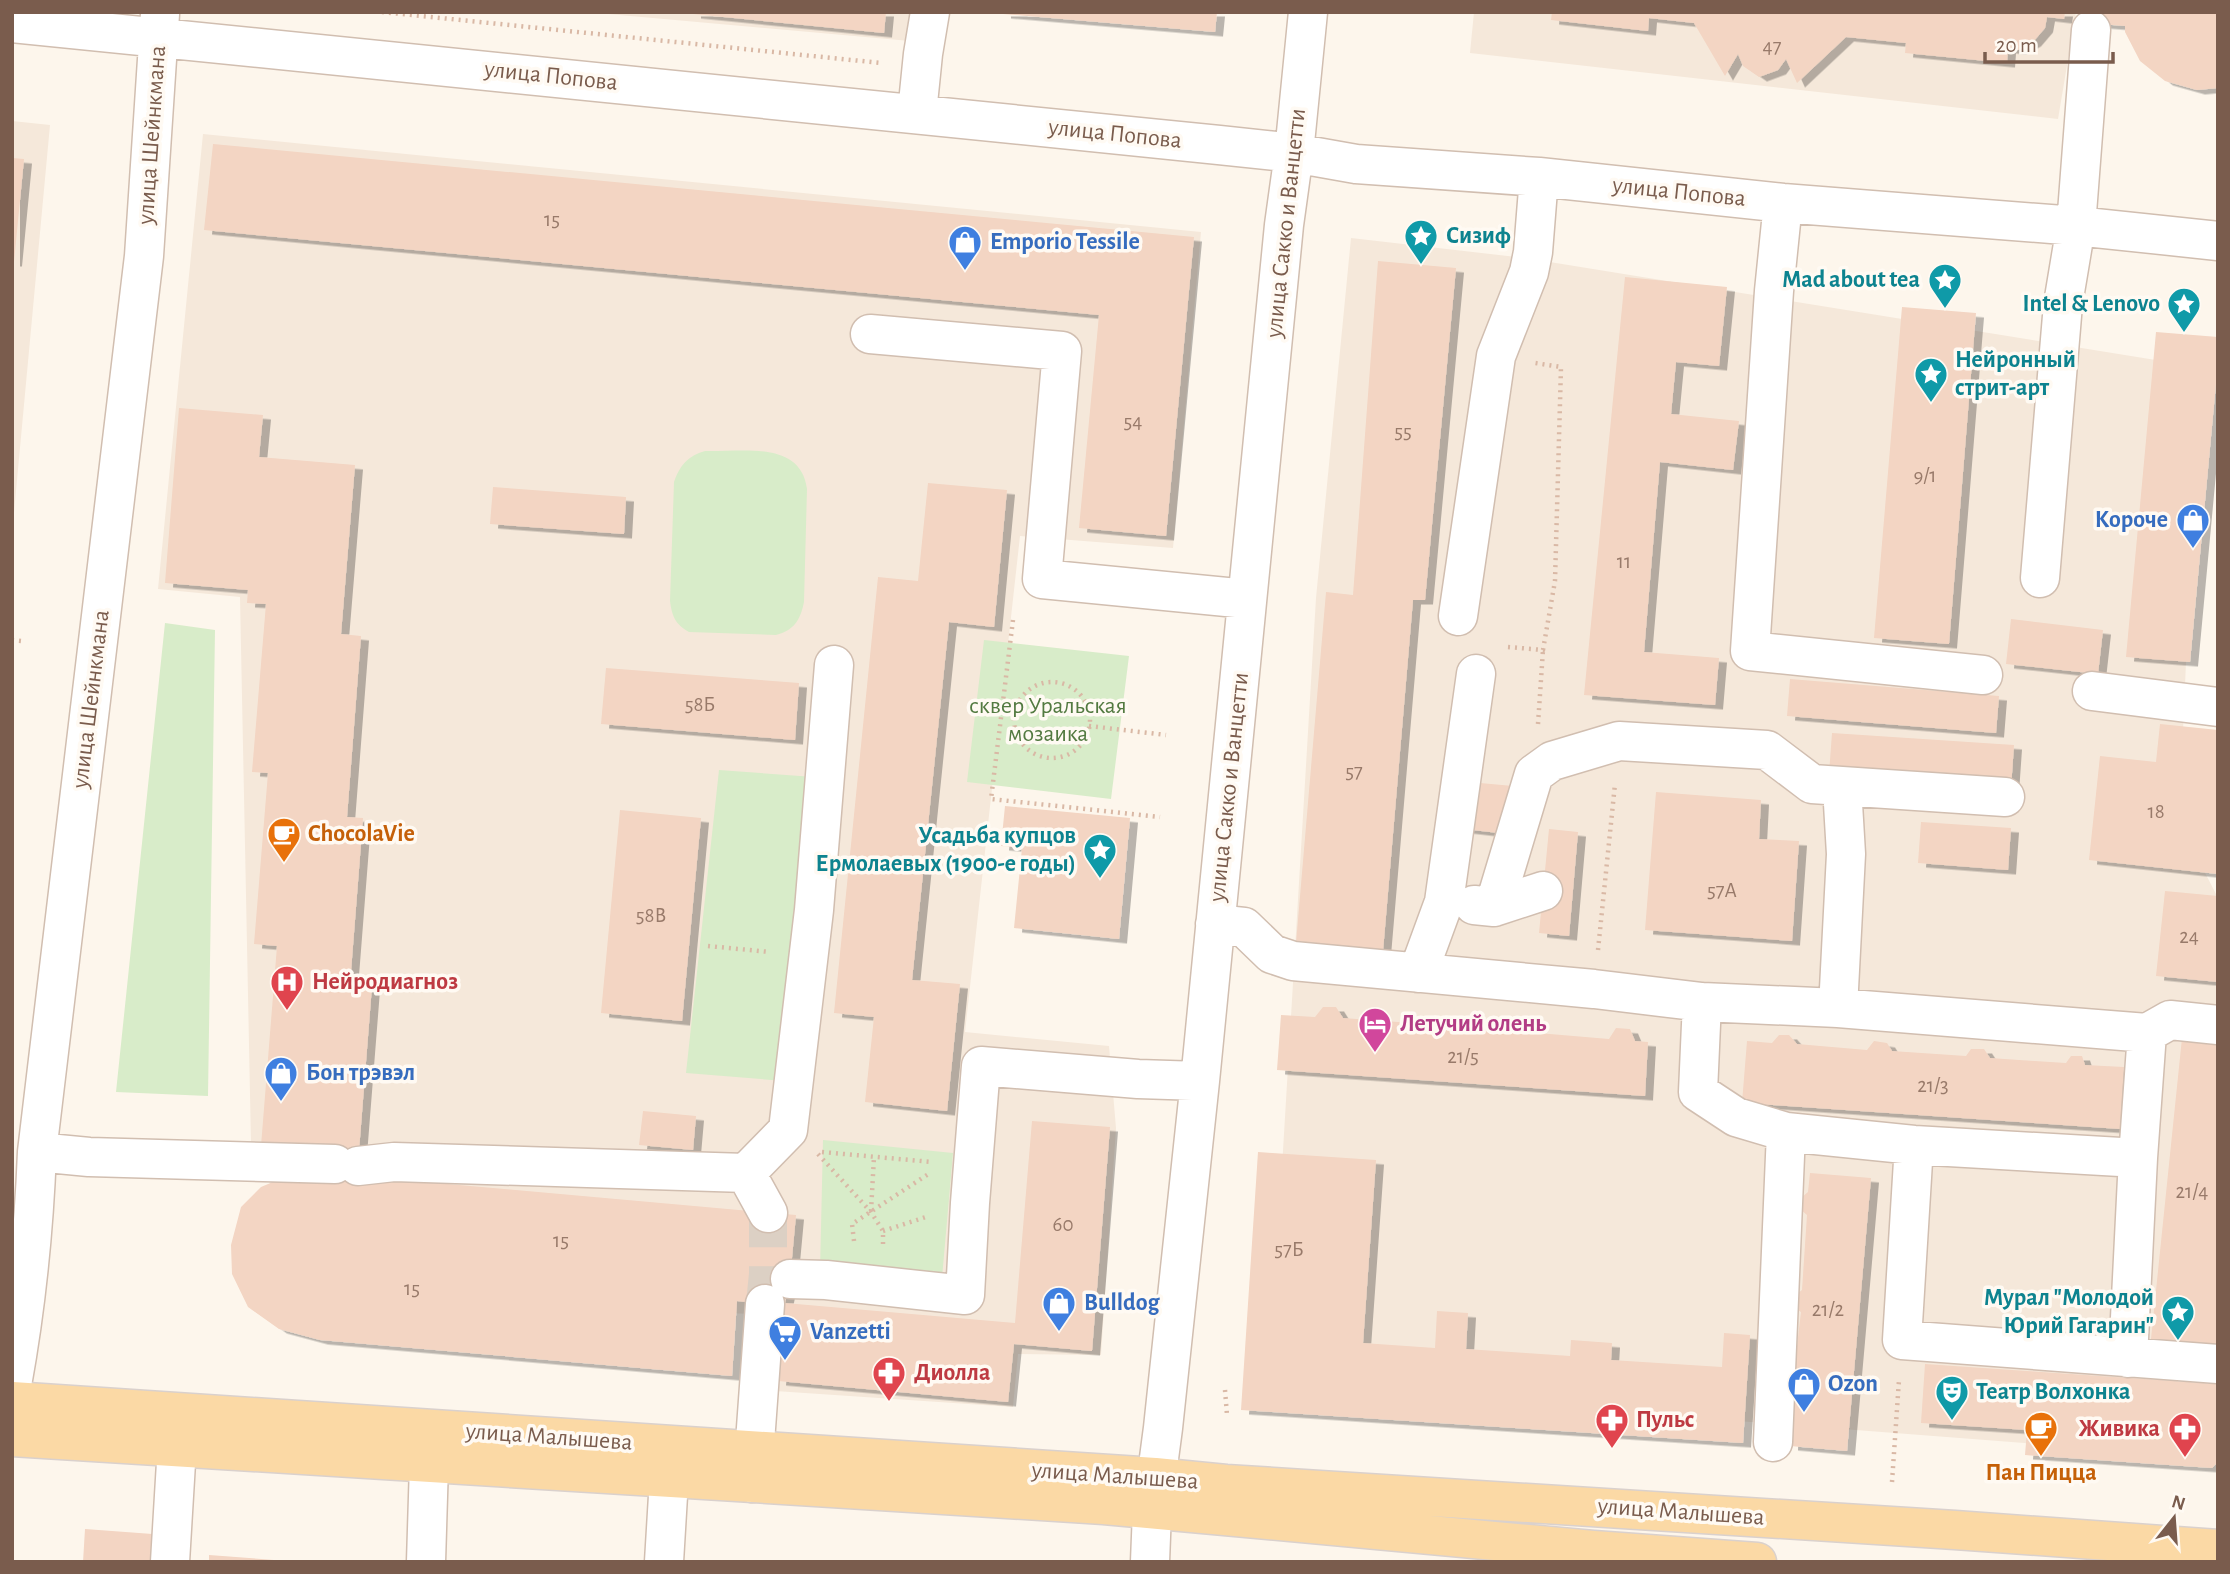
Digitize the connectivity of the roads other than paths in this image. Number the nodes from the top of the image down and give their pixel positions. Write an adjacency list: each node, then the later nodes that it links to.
1 (930, 12): 6 (street)
2 (1308, 12): 7 (street, улица Сакко и Ванцетти)
3 (12, 23): 4 (street, улица Попова)
4 (160, 26): 6 (street, улица Попова); 35 (street, улица Шейнкмана)
5 (2091, 30): 10 (street)
6 (918, 113): 7 (street, улица Попова)
7 (1294, 153): 8 (street, улица Попова); 14 (street, улица Сакко и Ванцетти)
8 (1539, 177): 9 (street, улица Попова); 15 (street)
9 (1783, 203): 10 (street, улица Попова); 18 (street)
10 (2076, 226): 11 (street, улица Попова); 13 (street)
11 (2218, 241)
12 (870, 334): 14 (street)
13 (2040, 578)
14 (1247, 599): 26 (street, улица Сакко и Ванцетти)
15 (1458, 616)
16 (834, 665): 37 (street)
17 (1476, 674): 24 (street)
18 (1983, 675)
19 (2092, 691): 20 (street)
20 (2218, 707)
21 (1842, 787): 22 (street); 25 (street); 29 (street)
22 (2005, 797)
23 (1543, 891): 25 (street)
24 (1444, 902): 25 (street); 27 (street)
25 (1494, 907)
26 (1215, 924): 27 (street); 32 (street, улица Сакко и Ванцетти)
27 (1418, 973): 28 (street)
28 (1702, 1002): 29 (street); 33 (street)
29 (1838, 1008): 31 (street)
30 (2218, 1025): 31 (street)
31 (2147, 1033): 36 (street)
32 (1200, 1081): 48 (street); 50 (street, улица Сакко и Ванцетти)
33 (1786, 1132): 34 (street); 45 (street)
34 (1914, 1145): 36 (street); 40 (street)
35 (37, 1152): 37 (street); 38 (street, улица Шейнкмана)
36 (2138, 1158): 40 (street)
37 (746, 1173): 39 (street)
38 (24, 1198): 42 (street, улица Шейнкмана)
39 (768, 1213)
40 (2128, 1358): 41 (street)
41 (2218, 1364)
42 (12, 1385)
43 (12, 1401): 48 (main road, улица Малышева)
44 (12, 1437): 46 (main road, улица Малышева)
45 (1773, 1442)
46 (177, 1447): 47 (main road, улица Малышева); 53 (street)
47 (429, 1464): 49 (main road, улица Малышева); 54 (street)
48 (753, 1468): 49 (main road, улица Малышева); 50 (main road, улица Малышева)
49 (669, 1479): 55 (street)
50 (1154, 1494): 51 (main road, улица Малышева); 52 (main road, улица Малышева); 56 (street, улица Сакко и Ванцетти)
51 (2218, 1549)
52 (1693, 1560): 57 (main road, улица Малышева)
53 (170, 1562)
54 (426, 1562)
55 (664, 1562)
56 (1150, 1562)
57 (1757, 1562)

